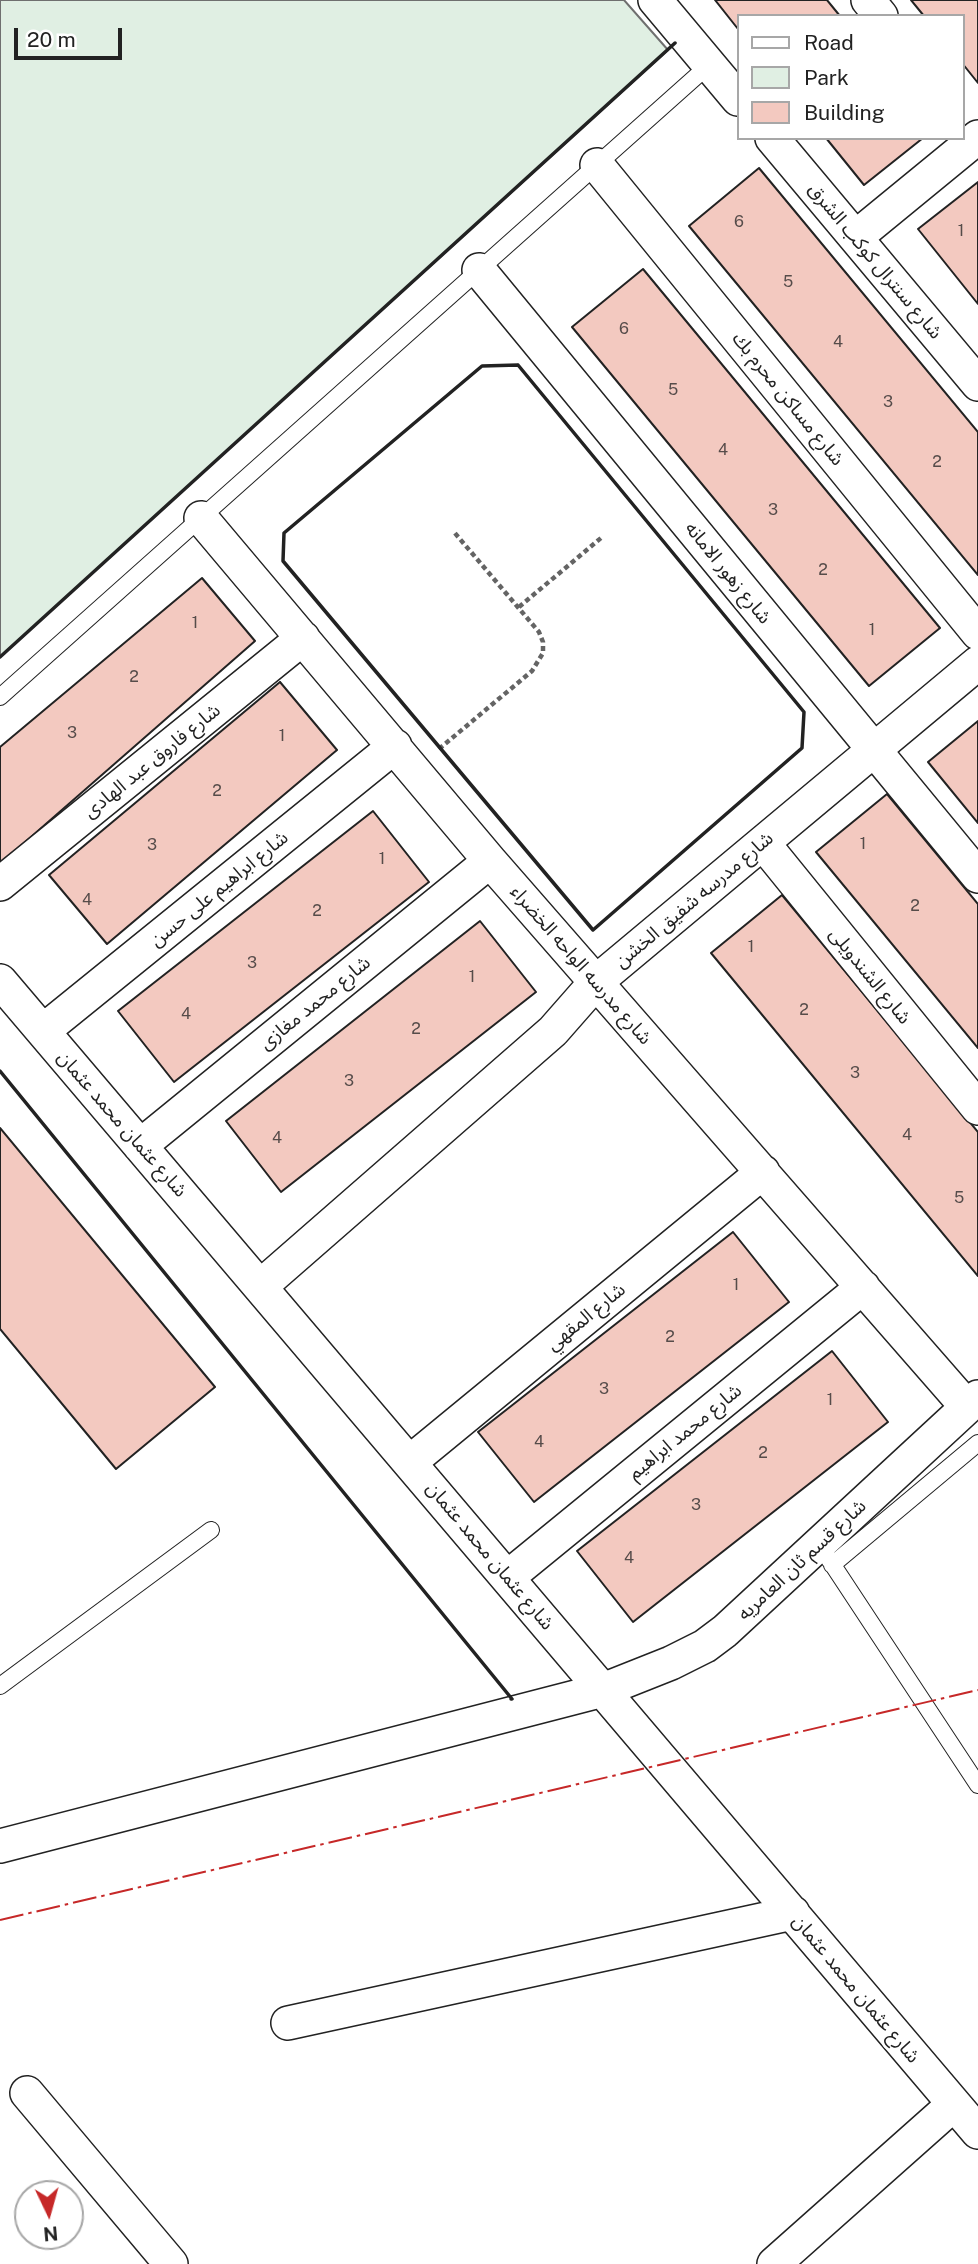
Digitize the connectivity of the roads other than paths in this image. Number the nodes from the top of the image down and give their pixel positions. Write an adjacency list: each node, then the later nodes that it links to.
1 (654, 0): 4 (street)
2 (868, 0): 3 (street)
3 (879, 14)
4 (709, 65): 5 (street); 9 (lane)
5 (736, 97)
6 (964, 118): 7 (street)
7 (978, 135): 10 (street)
8 (774, 140): 10 (street, شارع سنترال كوكب الشرق)
9 (597, 165): 11 (lane); 14 (street, شارع مساكن محرم بك)
10 (856, 237): 12 (street, شارع سنترال كوكب الشرق)
11 (479, 270): 13 (lane); 18 (street, شارع زهور الامانه)
12 (978, 384)
13 (201, 518): 15 (street, شارع مدرسه الواحه الخضراء); 17 (lane)
14 (978, 634)
15 (303, 638): 19 (street, شارع مدرسه الواحه الخضراء); 23 (street, شارع فاروق عبد الهادى)
16 (978, 663): 18 (street, شارع مدرسه شفيق الخشن)
17 (0, 696)
18 (874, 750): 20 (street, شارع مدرسه شفيق الخشن); 22 (street, شارع زهور الامانه)
19 (405, 758): 21 (street, شارع مدرسه الواحه الخضراء); 26 (street, شارع ابراهيم على حسن)
20 (763, 843): 25 (street, شارع مدرسه شفيق الخشن); 27 (street, شارع الشندويلى)
21 (491, 861): 25 (street, شارع مدرسه الواحه الخضراء); 28 (street, شارع محمد مغازى)
22 (978, 876)
23 (0, 884)
24 (0, 981): 26 (street, شارع عثمان محمد عثمان)
25 (596, 982): 29 (street, شارع مدرسه الواحه الخضراء); 30 (street, شارع مدرسه شفيق الخشن)
26 (43, 1031): 28 (street, شارع عثمان محمد عثمان)
27 (978, 1108)
28 (141, 1146): 30 (street, شارع عثمان محمد عثمان)
29 (763, 1172): 31 (street, شارع مدرسه الواحه الخضراء); 34 (street, شارع المقهي)
30 (261, 1286): 34 (street, شارع عثمان محمد عثمان)
31 (863, 1287): 32 (street, شارع مدرسه الواحه الخضراء); 37 (street, شارع محمد ابراهيم)
32 (972, 1402): 36 (street, شارع قسم ثان العامريه)
33 (978, 1443): 36 (lane)
34 (410, 1462): 37 (street, شارع عثمان محمد عثمان)
35 (211, 1531): 38 (lane)
36 (825, 1554): 39 (street, شارع قسم ثان العامريه); 40 (lane)
37 (508, 1577): 39 (street, شارع عثمان محمد عثمان)
38 (0, 1686)
39 (603, 1690): 41 (street, شارع قسم ثان العامريه); 42 (street, شارع عثمان محمد عثمان)
40 (978, 1785)
41 (0, 1846)
42 (793, 1913): 43 (street); 45 (street, شارع عثمان محمد عثمان)
43 (288, 2023)
44 (27, 2093): 47 (street)
45 (954, 2104): 46 (street, شارع عثمان محمد عثمان); 48 (street)
46 (978, 2132)
47 (171, 2264)
48 (774, 2264)

